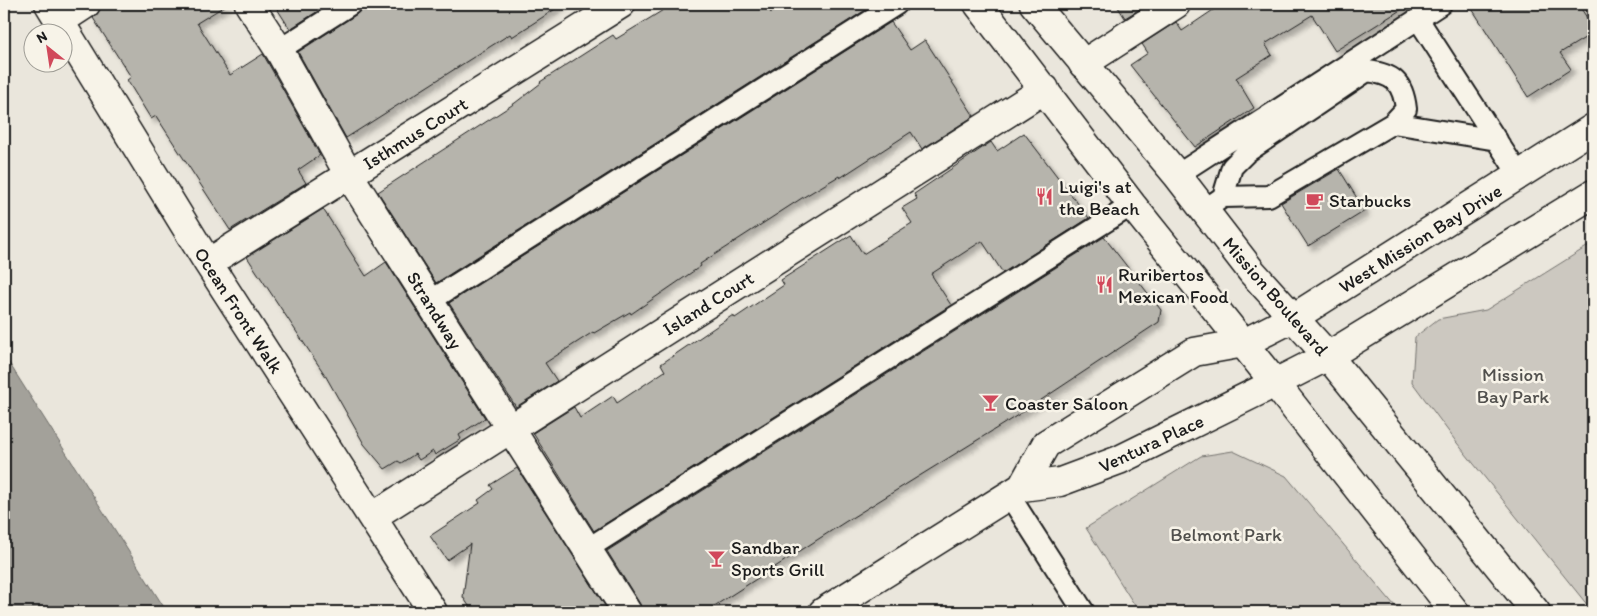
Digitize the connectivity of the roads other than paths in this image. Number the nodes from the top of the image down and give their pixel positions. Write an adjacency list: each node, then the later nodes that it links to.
1 (86, 4): 10 (street)
2 (249, 4): 12 (street, Strandway)
3 (351, 4): 12 (lane)
4 (621, 4): 18 (street, Isthmus Court)
5 (897, 4): 25 (lane)
6 (978, 4): 14 (street)
7 (1034, 4): 13 (street, Mission Boulevard)
8 (1176, 4): 13 (street)
9 (1441, 4): 11 (lane)
10 (55, 12): 24 (street, Ocean Front Walk)
11 (1418, 19): 17 (lane); 19 (lane)
12 (279, 50): 18 (street, Strandway)
13 (1083, 64): 19 (street, Mission Boulevard)
14 (1045, 89): 23 (street); 30 (street, Island Court)
15 (1393, 123): 17 (lane); 22 (lane); 22 (lane)
16 (1593, 128): 20 (street, West Mission Bay Drive)
17 (1497, 140): 20 (lane)
18 (348, 175): 24 (street, Isthmus Court); 25 (street, Strandway)
19 (1177, 175): 22 (street, Mission Boulevard)
20 (1519, 175): 26 (street, West Mission Bay Drive)
21 (1593, 194): 28 (street)
22 (1213, 204): 26 (street, Mission Boulevard)
23 (1132, 205): 27 (street); 33 (lane)
24 (208, 264): 32 (street, Ocean Front Walk)
25 (430, 302): 30 (street, Strandway)
26 (1293, 318): 27 (street, West Mission Bay Drive); 28 (street, Mission Boulevard)
27 (1244, 343): 29 (street); 31 (street, Ventura Place)
28 (1328, 356): 29 (street); 39 (street, Mission Boulevard)
29 (1275, 383): 31 (street, Ventura Place); 38 (street)
30 (509, 429): 32 (street, Island Court); 33 (street, Strandway)
31 (1016, 491): 36 (street, Ventura Place); 37 (lane)
32 (372, 517): 34 (street, Ocean Front Walk)
33 (587, 549): 35 (street, Strandway)
34 (433, 612)
35 (627, 612)
36 (823, 612)
37 (1084, 612)
38 (1455, 612)
39 (1536, 612)

